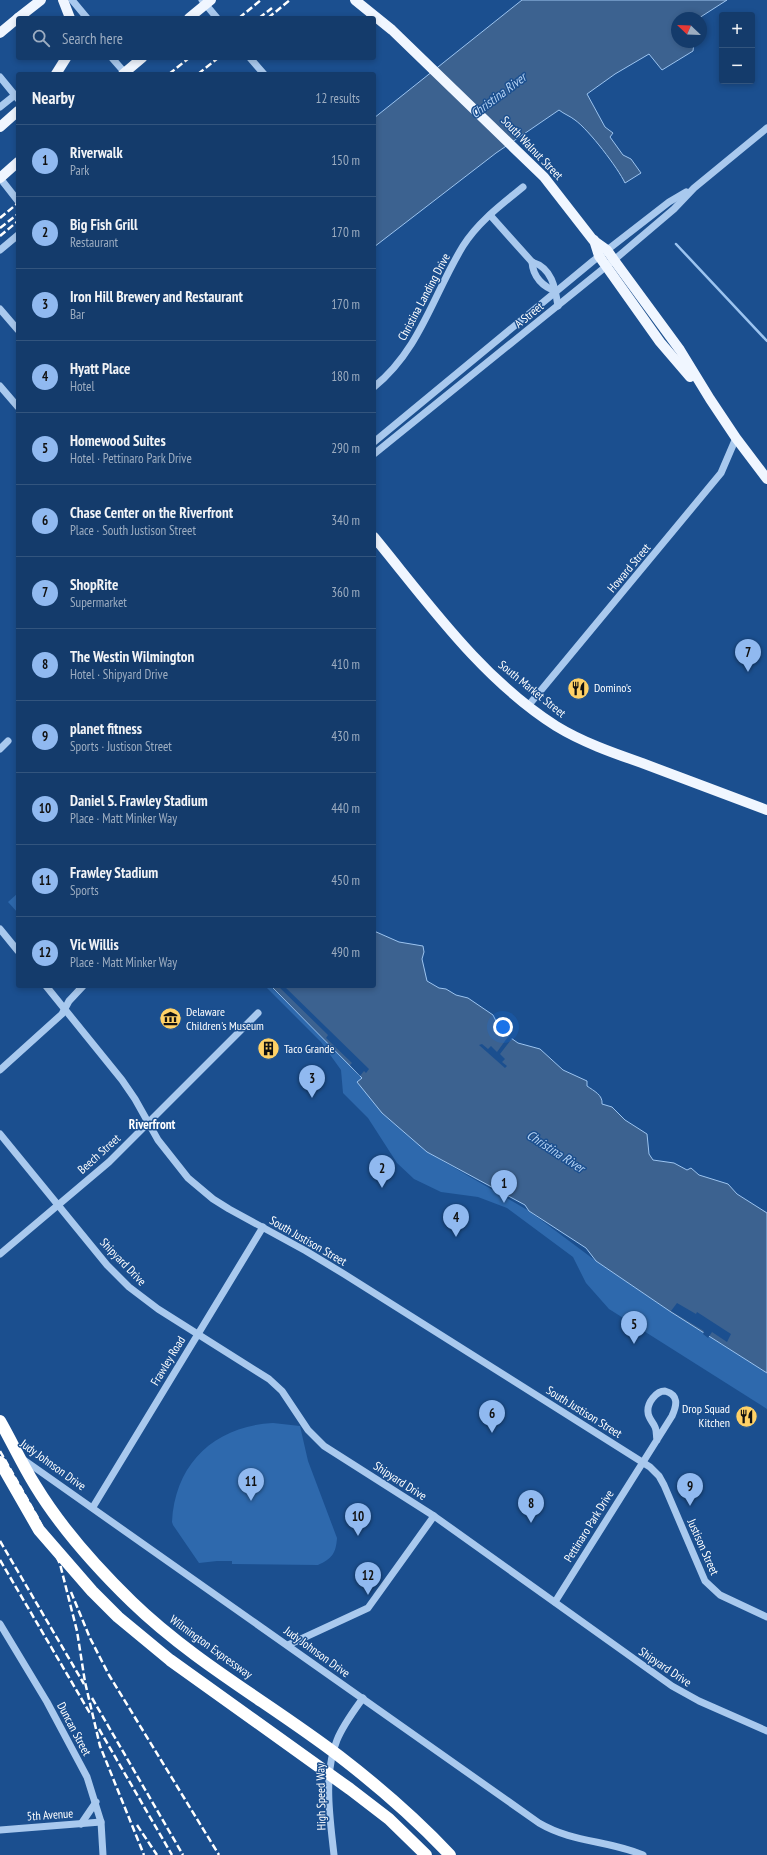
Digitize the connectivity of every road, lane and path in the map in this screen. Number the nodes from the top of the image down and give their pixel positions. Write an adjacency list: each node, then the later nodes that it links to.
1 (41, 0): 7 (main road)
2 (63, 0): 8 (main road)
3 (72, 0): 9 (street)
4 (355, 0): 12 (main road, South Walnut Street)
5 (365, 0): 15 (main road, South Walnut Street)
6 (206, 2): 10 (main road); 11 (street)
7 (21, 16)
8 (69, 16)
9 (85, 16)
10 (192, 16)
11 (216, 16)
12 (375, 16)
13 (376, 17): 15 (main road, South Walnut Street)
14 (16, 20): 16 (main road)
15 (392, 30): 39 (main road, South Walnut Street)
16 (0, 33)
17 (65, 60): 21 (main road)
18 (114, 60): 22 (street)
19 (140, 60): 23 (main road)
20 (252, 60): 24 (street)
21 (57, 72)
22 (123, 72)
23 (127, 72)
24 (262, 72)
25 (0, 77): 26 (street)
26 (16, 97): 27 (street)
27 (0, 107)
28 (16, 113): 29 (main road)
29 (0, 127)
30 (767, 128): 34 (street, A Street)
31 (16, 164): 32 (main road)
32 (0, 178): 35 (street)
33 (523, 187): 36 (street, Christina Landing Drive)
34 (694, 188): 39 (street, A Street); 41 (street, A Street)
35 (16, 198)
36 (490, 215): 40 (street); 46 (street, Christina Landing Drive)
37 (16, 237): 38 (street)
38 (0, 250)
39 (603, 253): 41 (main road, South Walnut Street); 42 (street, A Street)
40 (532, 262): 42 (street); 42 (street)
41 (610, 262): 43 (street, A Street); 49 (main road, South Walnut Street)
42 (556, 292): 43 (street); 50 (street, A Street)
43 (558, 306): 51 (street, A Street)
44 (0, 309): 45 (street)
45 (16, 328)
46 (376, 385)
47 (0, 386): 48 (street)
48 (16, 405)
49 (736, 438): 52 (main road, South Walnut Street); 54 (street, Howard Street)
50 (376, 440)
51 (377, 452)
52 (767, 479)
53 (376, 539): 54 (main road, South Market Street)
54 (528, 706): 57 (main road, South Market Street)
55 (8, 741): 56 (street)
56 (0, 749)
57 (767, 810)
58 (0, 930): 59 (street)
59 (16, 950)
60 (48, 988): 62 (street, South Justison Street)
61 (81, 988): 62 (street)
62 (64, 1008): 64 (street); 65 (street, South Justison Street)
63 (258, 1012): 65 (street, Beech Street)
64 (0, 1070)
65 (148, 1123): 67 (street, Beech Street); 68 (street, South Justison Street)
66 (0, 1134): 67 (street, Shipyard Drive)
67 (58, 1205): 69 (street, Beech Street); 70 (street, Shipyard Drive)
68 (263, 1227): 70 (street, Frawley Road); 75 (street, South Justison Street)
69 (0, 1254)
70 (197, 1333): 76 (street, Frawley Road); 77 (street, Shipyard Drive)
71 (0, 1421): 91 (highway, Wilmington Expressway)
72 (0, 1430): 76 (street, Judy Johnson Drive)
73 (657, 1440): 73 (street, Pettinaro Park Drive); 75 (street, Pettinaro Park Drive)
74 (0, 1462): 90 (highway)
75 (642, 1462): 78 (street, Pettinaro Park Drive); 79 (street, Justison Street)
76 (93, 1507): 81 (street, Judy Johnson Drive)
77 (434, 1516): 78 (street, Shipyard Drive); 81 (street)
78 (555, 1602): 83 (street, Shipyard Drive)
79 (767, 1617)
80 (0, 1624): 84 (street, Duncan Street)
81 (288, 1645): 82 (street, Judy Johnson Drive)
82 (363, 1698): 89 (street, High Speed Way); 92 (street, Judy Johnson Drive)
83 (767, 1731)
84 (96, 1802): 85 (street, Duncan Street); 86 (street)
85 (101, 1822): 86 (street, 5th Avenue); 88 (street, Duncan Street)
86 (81, 1824): 87 (street, 5th Avenue)
87 (0, 1830)
88 (103, 1855)
89 (334, 1855)
90 (426, 1855)
91 (450, 1855)
92 (643, 1855)

